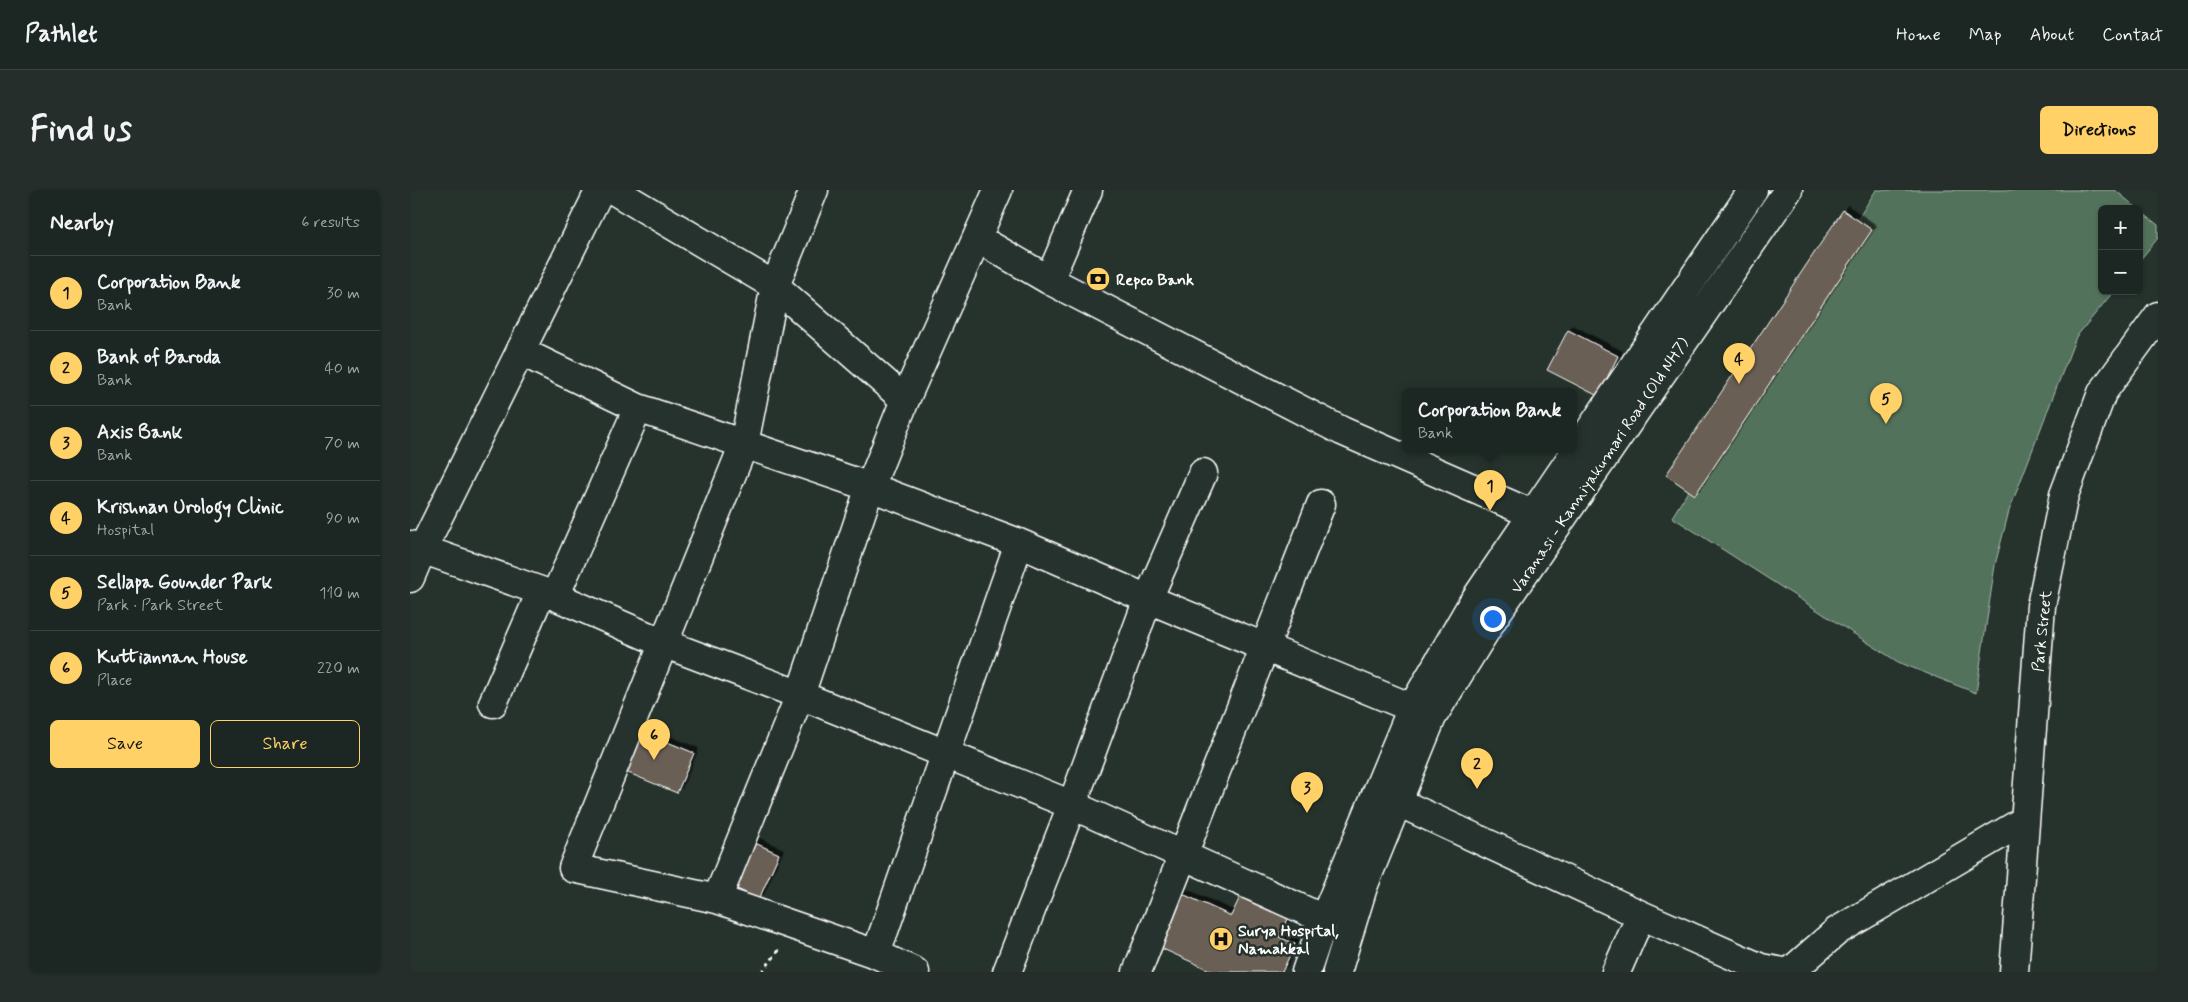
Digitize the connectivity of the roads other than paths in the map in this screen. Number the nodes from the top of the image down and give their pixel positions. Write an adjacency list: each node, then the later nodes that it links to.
1 (600, 190): 12 (street)
2 (614, 190): 10 (street)
3 (814, 190): 10 (street)
4 (998, 190): 8 (street)
5 (1088, 190): 9 (street)
6 (1753, 190): 16 (street, Varanasi - Kanniyakumari Road (Old NH7))
7 (1788, 190): 33 (street, Varanasi - Kanniyakumari Road (Old NH7))
8 (977, 238): 9 (street); 13 (street)
9 (1050, 280): 21 (street)
10 (775, 286): 13 (street); 15 (street)
11 (2158, 316): 35 (street, Park Street)
12 (520, 351): 14 (street); 23 (street)
13 (904, 400): 19 (street)
14 (638, 408): 15 (street); 25 (street)
15 (744, 444): 19 (street); 27 (street)
16 (1577, 448)
17 (1574, 453): 21 (street, Varanasi - Kanniyakumari Road (Old NH7))
18 (1203, 473): 26 (street)
19 (870, 487): 22 (street); 29 (street)
20 (1320, 504): 28 (street)
21 (1532, 514): 31 (street, Varanasi - Kanniyakumari Road (Old NH7))
22 (1020, 543): 26 (street); 32 (street)
23 (416, 547): 24 (street); 25 (street)
24 (410, 578)
25 (548, 594): 27 (street); 30 (street)
26 (1148, 600): 28 (street); 34 (street)
27 (663, 643): 29 (street); 37 (street)
28 (1265, 647): 31 (street); 36 (street)
29 (800, 695): 32 (street); 37 (street)
30 (493, 703)
31 (1412, 708): 39 (street, Varanasi - Kanniyakumari Road (Old NH7))
32 (947, 754): 34 (street); 40 (street)
33 (1398, 802): 38 (street); 45 (street, Varanasi - Kanniyakumari Road (Old NH7))
34 (1072, 805): 36 (street); 42 (street)
35 (2025, 820): 48 (street); 49 (street, Park Street)
36 (1182, 854): 39 (street); 43 (street)
37 (717, 900): 40 (street)
38 (1641, 915): 46 (street); 47 (street)
39 (1324, 919): 44 (street, Varanasi - Kanniyakumari Road (Old NH7))
40 (876, 954): 41 (street)
41 (915, 972)
42 (1007, 972)
43 (1136, 972)
44 (1306, 972)
45 (1338, 972)
46 (1616, 972)
47 (1784, 972)
48 (1790, 972)
49 (2014, 972)

